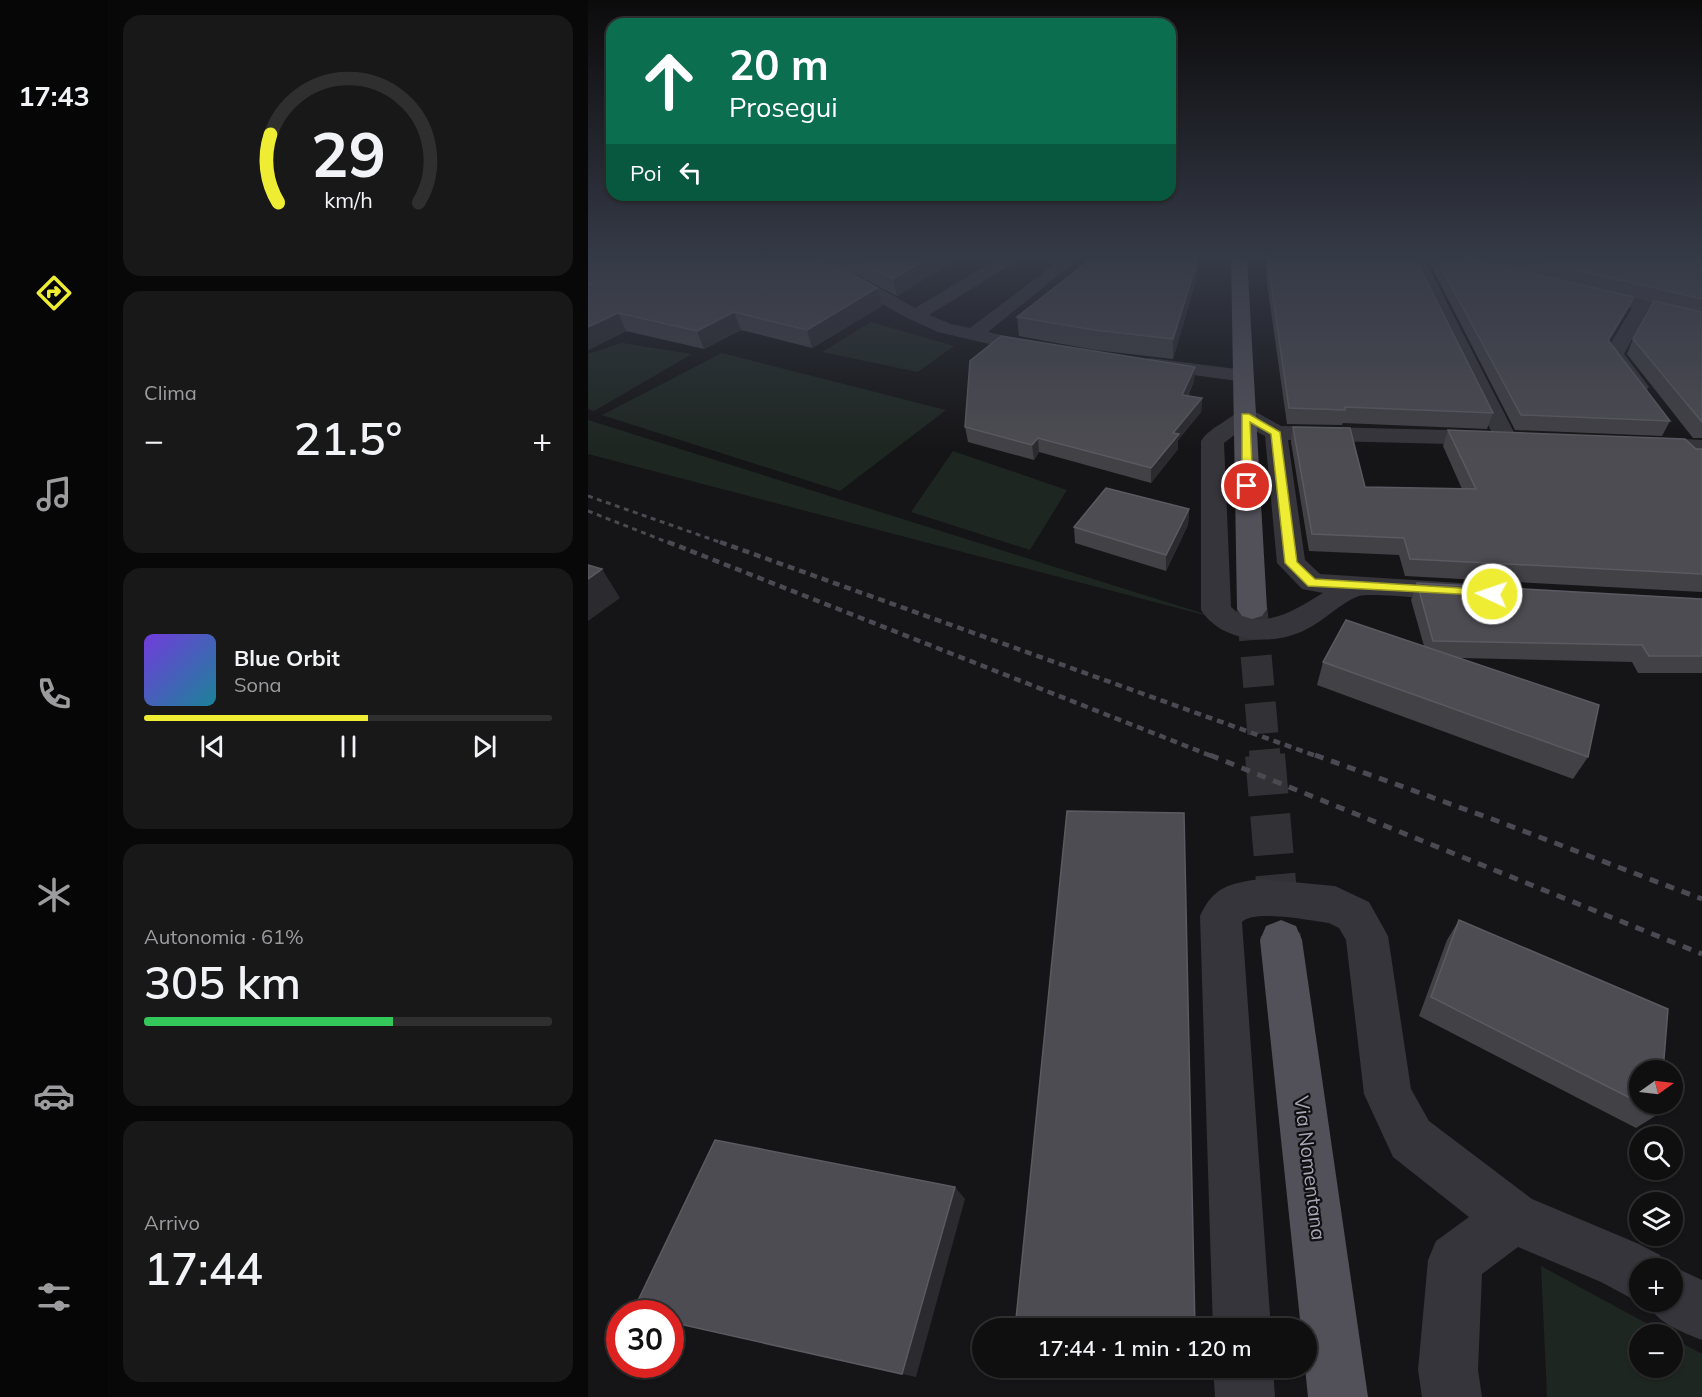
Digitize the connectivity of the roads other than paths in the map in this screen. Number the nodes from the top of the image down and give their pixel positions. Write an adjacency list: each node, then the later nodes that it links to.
1 (930, 321): 6 (street)
2 (991, 321): 6 (street)
3 (1242, 321): 9 (main road)
4 (1449, 321): 13 (street)
5 (1633, 321): 10 (street)
6 (973, 335): 7 (street)
7 (1054, 352)
8 (1137, 362): 9 (street)
9 (1244, 376): 11 (main road)
10 (1649, 400)
11 (1245, 416): 12 (street); 18 (street); 20 (main road)
12 (1276, 432): 13 (street); 18 (street)
13 (1506, 438): 14 (street)
14 (1529, 439)
15 (1685, 440): 16 (street); 17 (street)
16 (1624, 443)
17 (1702, 469)
18 (1353, 587): 19 (street)
19 (1481, 593)
20 (1252, 609)
21 (1281, 940): 29 (main road, Via Nomentana)
22 (1513, 1218): 23 (street); 26 (street); 30 (street)
23 (1629, 1268)
24 (1683, 1301): 25 (street)
25 (1702, 1312)
26 (1241, 1318)
27 (1244, 1378): 28 (street)
28 (1245, 1397)
29 (1338, 1397)
30 (1452, 1397)

